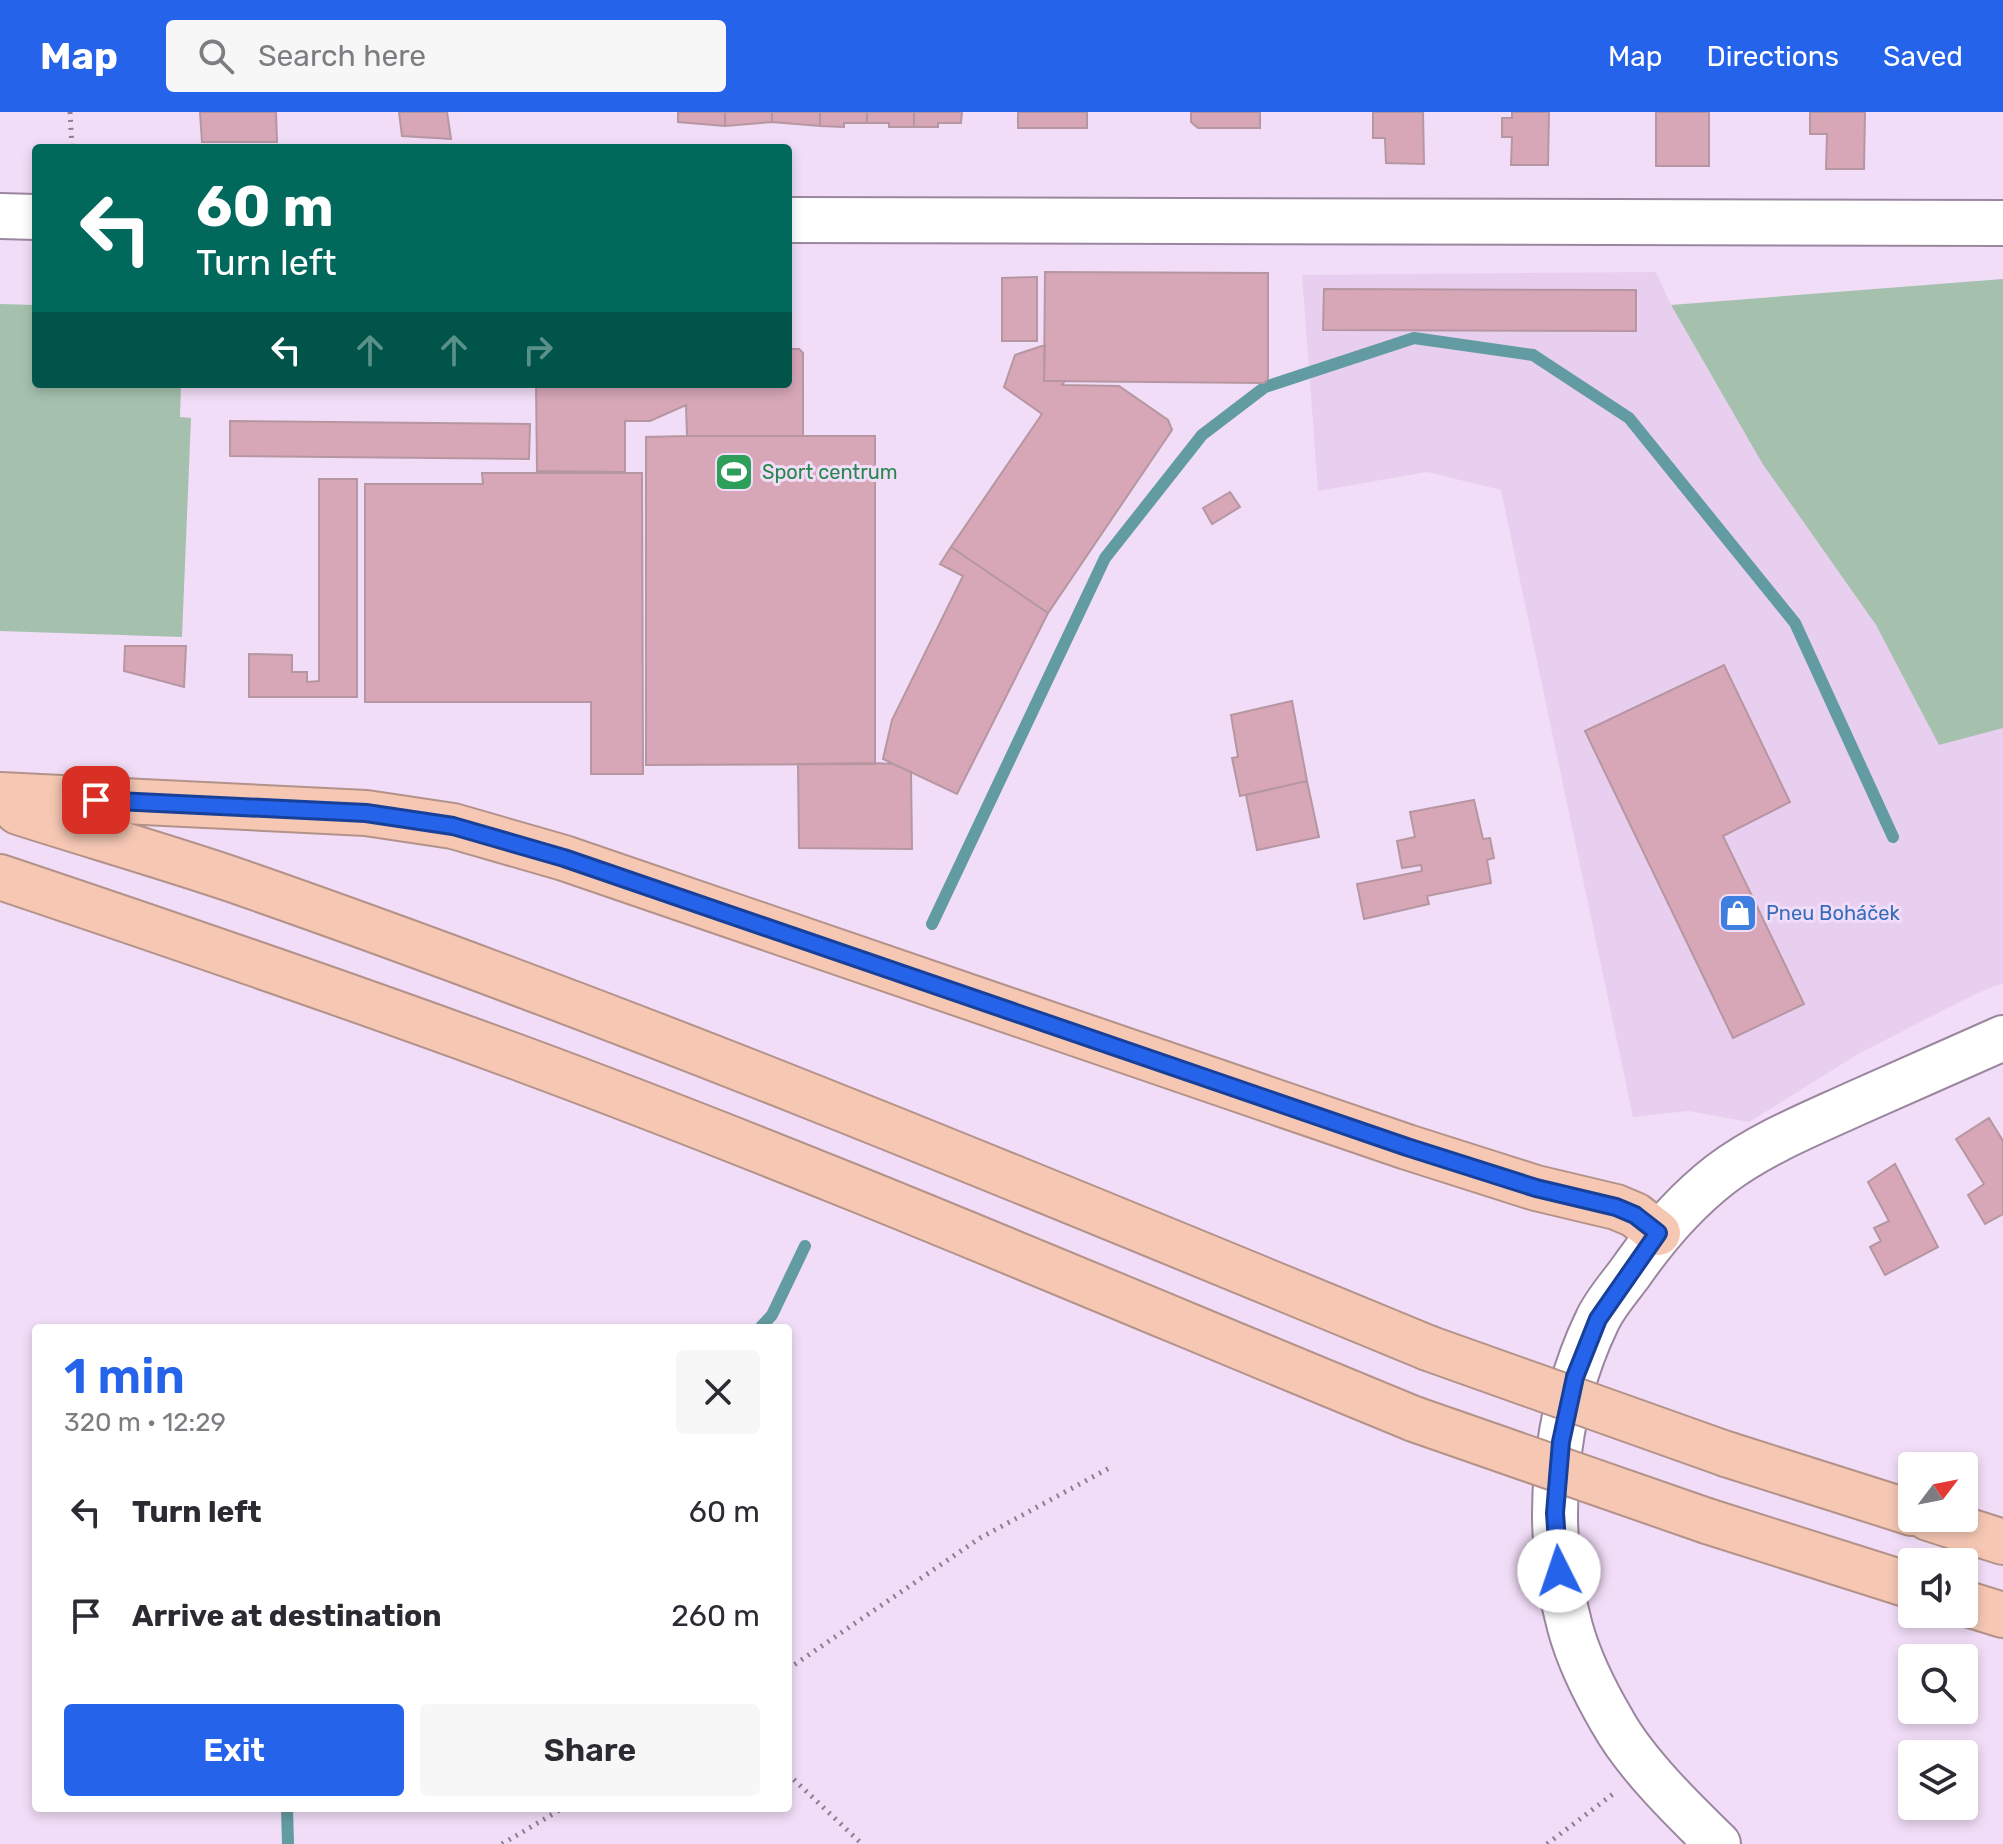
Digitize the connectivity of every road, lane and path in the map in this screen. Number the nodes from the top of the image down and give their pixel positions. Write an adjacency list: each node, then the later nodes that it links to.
1 (70, 112): 2 (path)
2 (72, 144)
3 (0, 216): 4 (street)
4 (32, 217)
5 (792, 220): 6 (street)
6 (2003, 223)
7 (0, 795): 11 (highway)
8 (0, 806): 13 (highway, bridge)
9 (0, 877): 16 (highway, bridge)
10 (2003, 1038): 11 (street)
11 (1658, 1233): 20 (street)
12 (1113, 1466): 19 (path)
13 (1898, 1509)
14 (1972, 1532): 15 (highway)
15 (2003, 1542)
16 (1898, 1582)
17 (1978, 1607): 18 (highway)
18 (2003, 1615)
19 (792, 1666)
20 (1647, 1768): 25 (path); 26 (street)
21 (792, 1778): 24 (path)
22 (556, 1812): 23 (path)
23 (502, 1844)
24 (862, 1844)
25 (1547, 1844)
26 (1718, 1844)

